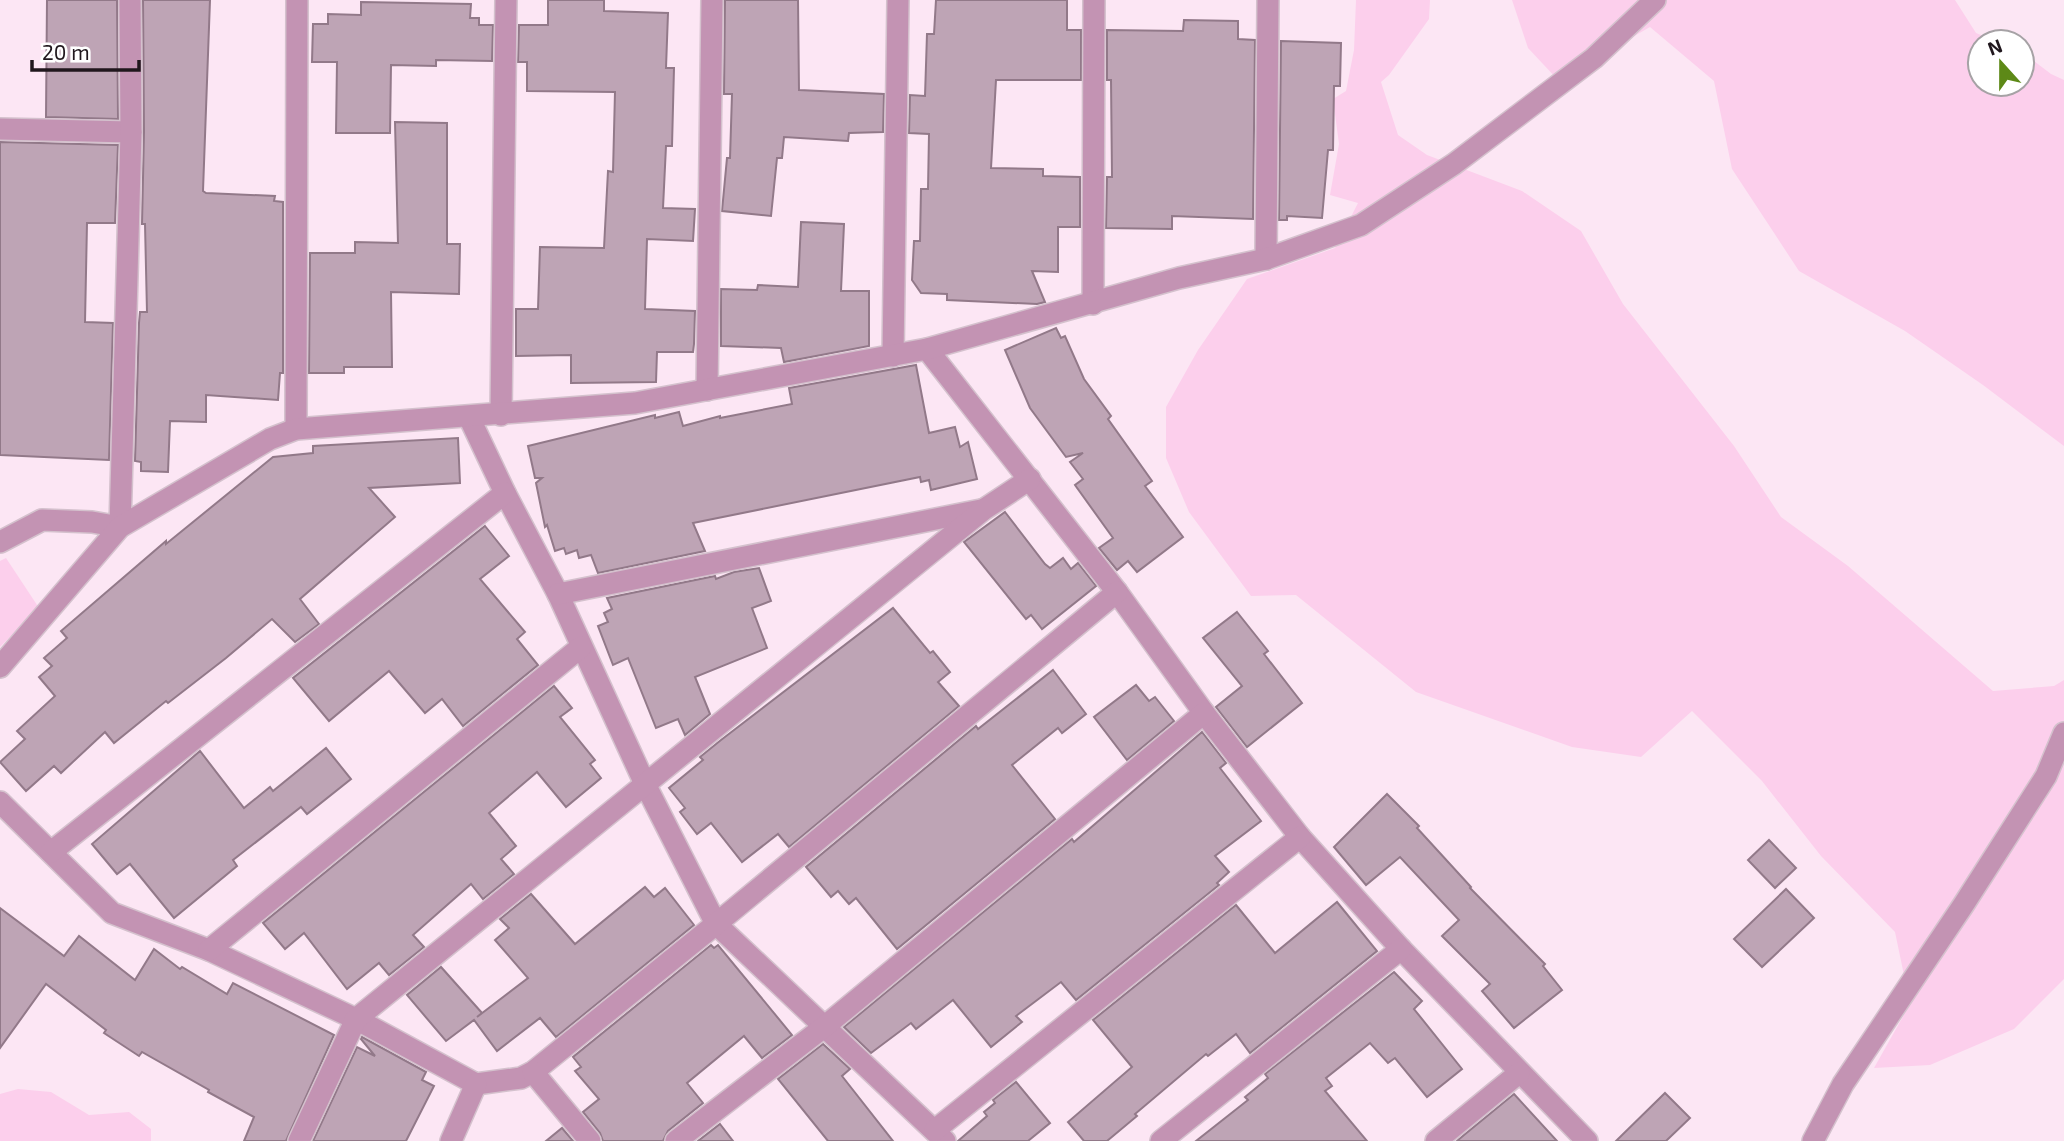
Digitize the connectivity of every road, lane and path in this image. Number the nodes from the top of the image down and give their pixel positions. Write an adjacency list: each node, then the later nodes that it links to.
1 (130, 0): 10 (street)
2 (297, 0): 18 (street)
3 (506, 0): 16 (street)
4 (712, 0): 15 (street)
5 (898, 0): 14 (street)
6 (1094, 0): 12 (street)
7 (1268, 0): 11 (street)
8 (1655, 0): 11 (street)
9 (0, 129): 10 (street)
10 (131, 132): 22 (street)
11 (1266, 259): 12 (street)
12 (1093, 304): 13 (street)
13 (927, 349): 14 (street); 19 (street)
14 (892, 356): 15 (street)
15 (707, 390): 16 (street)
16 (501, 415): 17 (street)
17 (469, 417): 18 (street); 20 (street)
18 (296, 429): 22 (street)
19 (1030, 479): 21 (street); 24 (street)
20 (505, 493): 25 (street); 33 (street)
21 (983, 510): 25 (street); 30 (street)
22 (120, 527): 23 (street); 27 (street)
23 (0, 542)
24 (1117, 592): 28 (street); 34 (street)
25 (558, 594): 26 (street)
26 (581, 647): 30 (street); 36 (street)
27 (0, 667)
28 (1204, 713): 32 (street); 38 (street)
29 (2064, 733): 50 (street)
30 (645, 784): 34 (street); 37 (street)
31 (0, 802): 33 (street)
32 (1300, 837): 35 (street); 42 (street)
33 (51, 852): 36 (street)
34 (716, 924): 38 (street); 39 (street)
35 (1401, 949): 40 (street); 47 (street)
36 (209, 950): 37 (street)
37 (356, 1019): 41 (street); 43 (street)
38 (824, 1027): 42 (street); 46 (street)
39 (533, 1072): 41 (street); 45 (street)
40 (1519, 1073): 48 (street); 49 (street)
41 (477, 1084): 44 (street)
42 (940, 1135)
43 (299, 1141)
44 (451, 1141)
45 (590, 1141)
46 (676, 1141)
47 (1161, 1141)
48 (1436, 1141)
49 (1587, 1141)
50 (1813, 1141)

